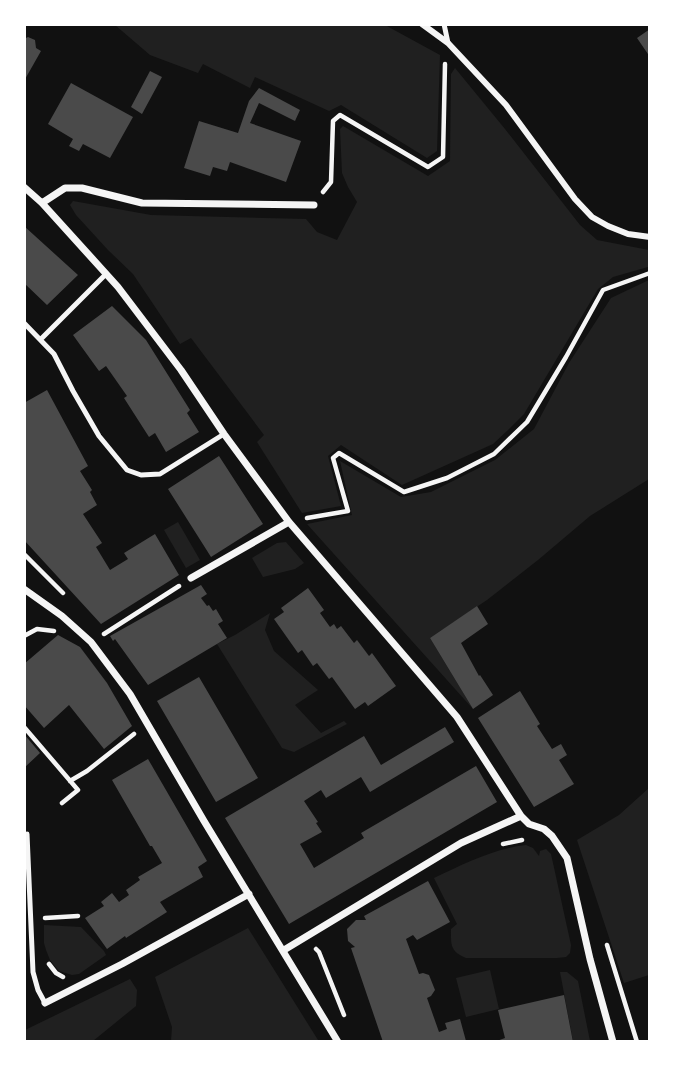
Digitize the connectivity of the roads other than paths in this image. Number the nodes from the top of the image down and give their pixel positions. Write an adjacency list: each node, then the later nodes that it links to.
1 (422, 24): 3 (street)
2 (444, 24): 3 (lane)
3 (447, 43): 7 (street)
4 (24, 187): 5 (street)
5 (42, 203): 6 (street); 8 (street)
6 (314, 205)
7 (649, 237)
8 (106, 274): 10 (lane); 11 (street)
9 (24, 323): 10 (lane)
10 (41, 339): 11 (lane)
11 (224, 433): 12 (street)
12 (289, 522): 13 (street); 15 (street)
13 (191, 578)
14 (26, 594): 17 (street)
15 (521, 816): 18 (street); 21 (street)
16 (27, 834): 19 (lane)
17 (249, 894): 18 (street); 19 (street)
18 (284, 950): 20 (street)
19 (45, 1003)
20 (338, 1041)
21 (613, 1041)

